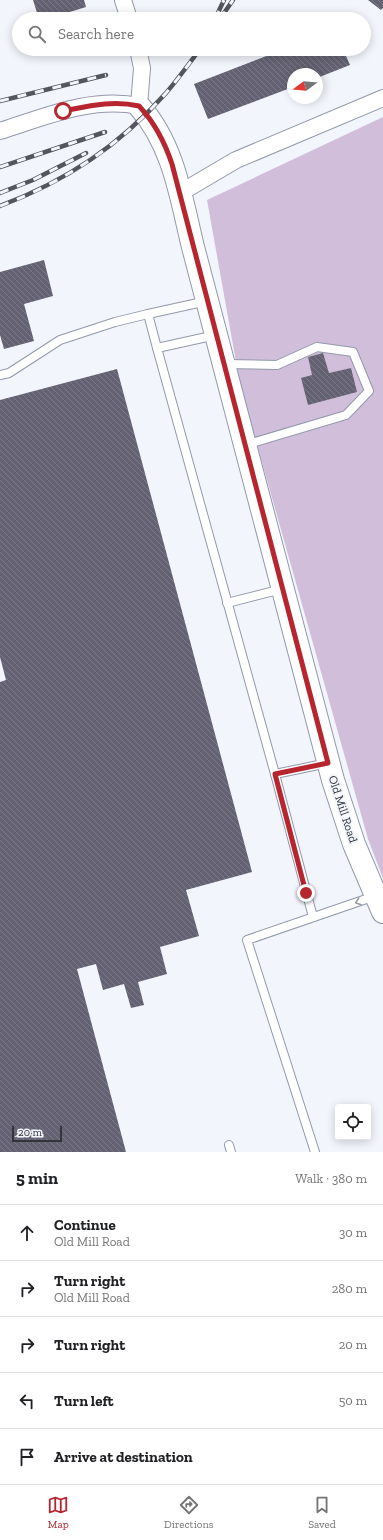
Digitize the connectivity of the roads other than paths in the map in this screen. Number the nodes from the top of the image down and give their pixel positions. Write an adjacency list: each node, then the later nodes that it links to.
1 (123, 0): 2 (street)
2 (127, 12)
3 (139, 56): 5 (street)
4 (383, 98): 7 (street)
5 (139, 106): 6 (street); 7 (street, Old Mill Road)
6 (0, 131)
7 (180, 193): 8 (street, Old Mill Road)
8 (207, 301): 9 (lane); 10 (street, Old Mill Road)
9 (148, 314): 11 (lane); 13 (lane)
10 (216, 334): 11 (lane); 12 (street, Old Mill Road)
11 (157, 348): 16 (lane)
12 (223, 364): 14 (street, Old Mill Road); 14 (lane)
13 (0, 375)
14 (245, 445): 15 (street, Old Mill Road)
15 (282, 588): 16 (lane); 17 (street, Old Mill Road)
16 (227, 603): 18 (lane)
17 (328, 763): 18 (lane); 19 (street, Old Mill Road)
18 (275, 774): 20 (lane)
19 (380, 904): 20 (lane, one-way to 20)
20 (313, 917): 21 (lane)
21 (315, 1152)

